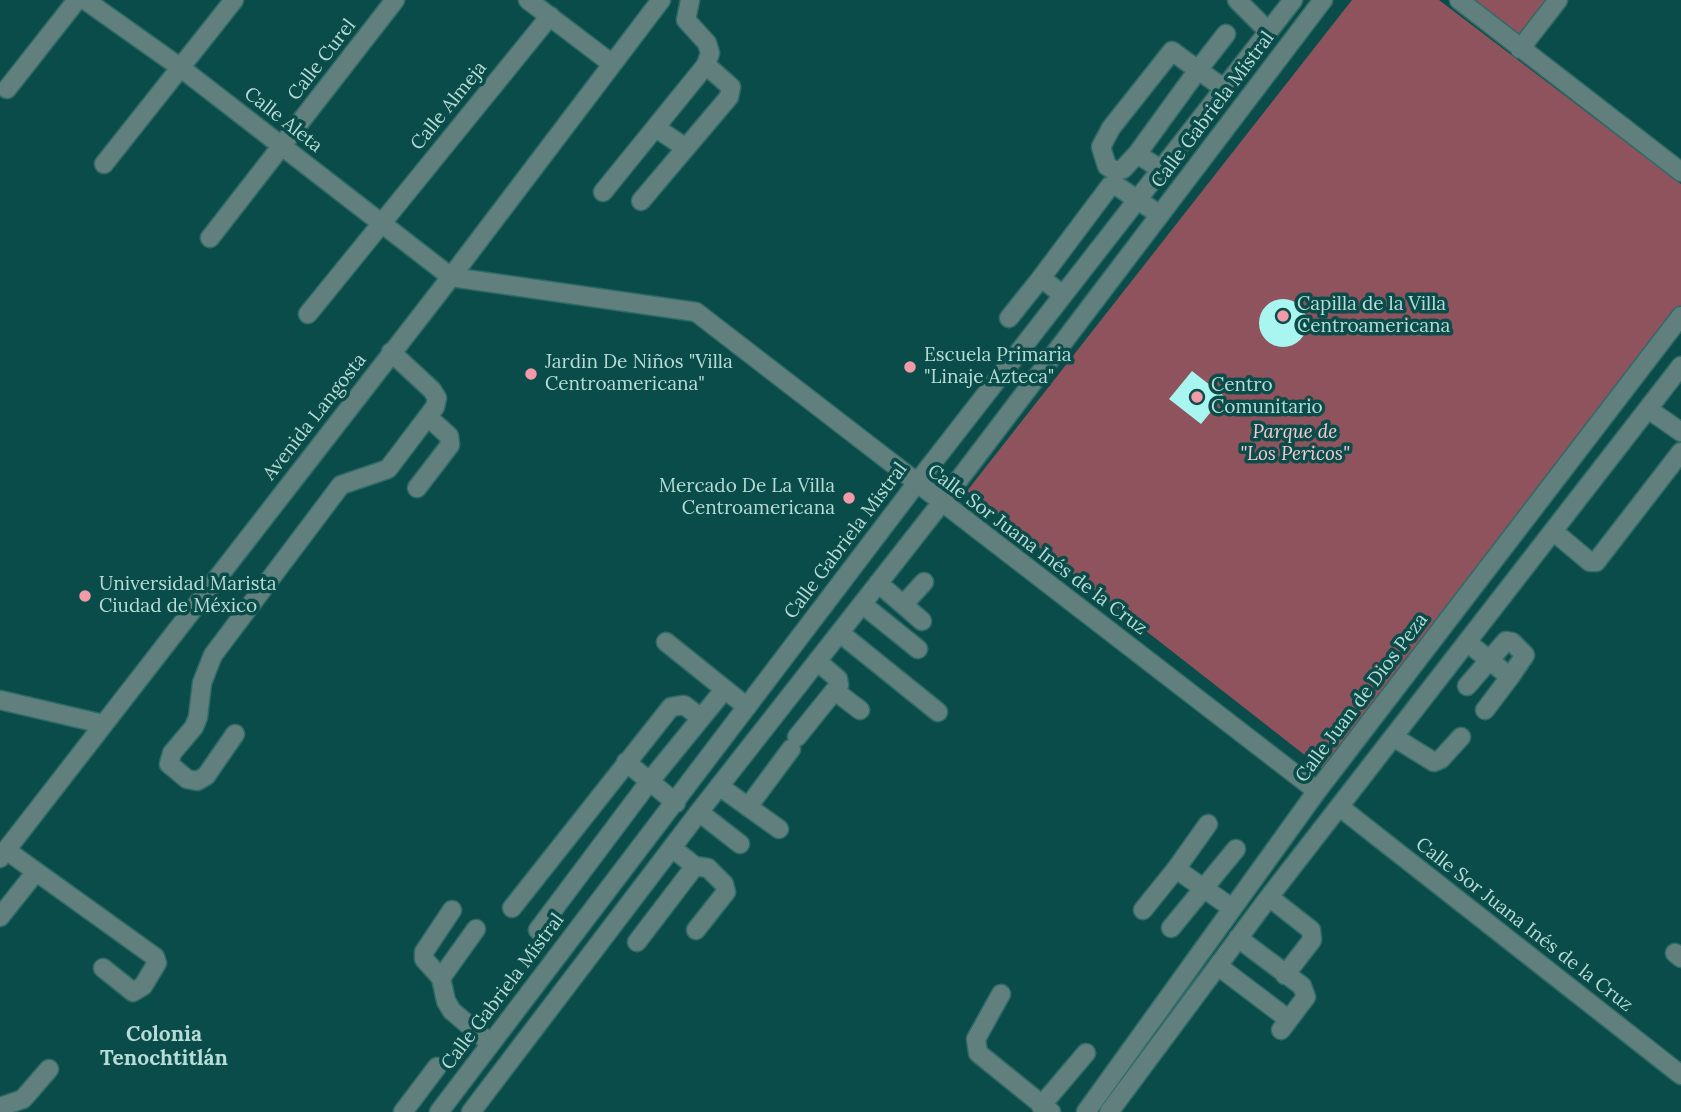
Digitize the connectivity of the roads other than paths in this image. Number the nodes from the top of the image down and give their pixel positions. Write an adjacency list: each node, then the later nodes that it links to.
1 (77, 0): 21 (street)
2 (85, 0): 19 (street, Calle Aleta)
3 (234, 0): 19 (street)
4 (395, 0): 24 (street, Calle Curel)
5 (528, 0): 13 (street)
6 (661, 0): 17 (street, Avenida Langosta)
7 (690, 0): 18 (street)
8 (1237, 0): 14 (street)
9 (1293, 0): 14 (street, Calle Gabriela Mistral)
10 (1323, 0): 33 (street, Calle Gabriela Mistral)
11 (1459, 0): 16 (street)
12 (1558, 0): 16 (street)
13 (550, 16): 17 (street); 34 (street, Calle Almeja)
14 (1268, 31): 22 (street, Calle Gabriela Mistral)
15 (1226, 34): 20 (street)
16 (1520, 48): 29 (street)
17 (611, 63): 36 (street, Avenida Langosta)
18 (706, 65): 23 (street); 25 (street)
19 (181, 68): 24 (street, Calle Aleta); 27 (street)
20 (1198, 70): 22 (street); 26 (street); 26 (street)
21 (7, 89)
22 (1225, 89): 28 (street, Calle Gabriela Mistral)
23 (656, 128): 25 (street); 30 (street)
24 (282, 146): 34 (street, Calle Aleta); 35 (street, Calle Curel)
25 (686, 148): 32 (street)
26 (1137, 154): 28 (street)
27 (104, 164)
28 (1162, 170): 31 (street, Calle Gabriela Mistral)
29 (1681, 172)
30 (603, 192)
31 (1138, 200): 33 (street); 37 (street); 38 (street, Calle Gabriela Mistral)
32 (641, 201)
33 (1160, 215): 50 (street, Calle Gabriela Mistral)
34 (380, 223): 36 (street, Calle Aleta); 39 (street, Calle Almeja)
35 (210, 238)
36 (451, 277): 42 (street, Avenida Langosta); 48 (street, Calle Sor Juana Inés de la Cruz)
37 (1041, 278): 38 (street); 41 (street)
38 (1063, 295): 48 (street, Calle Gabriela Mistral)
39 (308, 314)
40 (1681, 316): 80 (street, Calle Juan de Dios Peza)
41 (1009, 318)
42 (391, 352): 45 (street); 73 (street, Avenida Langosta)
43 (1681, 366): 44 (street)
44 (1648, 409): 46 (street); 51 (street)
45 (428, 417): 49 (street); 74 (street)
46 (1681, 432)
47 (1681, 452): 51 (street)
48 (916, 484): 50 (street, Calle Sor Juana Inés de la Cruz); 68 (street, Calle Gabriela Mistral)
49 (417, 488)
50 (942, 502): 53 (street, Calle Gabriela Mistral); 80 (street, Calle Sor Juana Inés de la Cruz)
51 (1553, 531): 59 (street)
52 (924, 582): 55 (street)
53 (878, 583): 54 (street, Calle Gabriela Mistral); 55 (street)
54 (862, 604): 57 (street, Calle Gabriela Mistral); 60 (street)
55 (904, 604): 56 (street)
56 (922, 621)
57 (839, 633): 62 (street, Calle Gabriela Mistral); 71 (street)
58 (666, 642): 65 (street)
59 (1467, 642): 61 (street); 76 (street)
60 (918, 649)
61 (1488, 659): 63 (street); 63 (street); 64 (street)
62 (817, 661): 66 (street); 79 (street, Calle Gabriela Mistral)
63 (1510, 677): 70 (street)
64 (1467, 686)
65 (724, 690): 68 (street); 72 (street)
66 (835, 691): 69 (street); 82 (street)
67 (0, 700): 73 (street)
68 (747, 707): 81 (street, Calle Gabriela Mistral)
69 (860, 710)
70 (1485, 710)
71 (937, 712)
72 (700, 717): 77 (street); 78 (street)
73 (103, 724): 90 (street, Avenida Langosta)
74 (235, 734)
75 (1461, 737): 76 (street)
76 (1395, 738): 83 (street)
77 (626, 762): 78 (street); 91 (street)
78 (649, 782): 81 (street); 96 (street)
79 (719, 786): 82 (street); 84 (street, Calle Gabriela Mistral)
80 (1317, 790): 99 (street, Calle Juan de Dios Peza)
81 (676, 803): 100 (street, Calle Gabriela Mistral)
82 (748, 807): 86 (street)
83 (1341, 808): 97 (street); 120 (street, Calle Sor Juana Inés de la Cruz)
84 (699, 812): 87 (street); 88 (street, Calle Gabriela Mistral)
85 (1208, 824): 93 (street)
86 (779, 829)
87 (740, 844)
88 (672, 848): 92 (street); 104 (street, Calle Gabriela Mistral)
89 (1236, 849): 95 (street)
90 (3, 854): 94 (street)
91 (547, 865): 96 (street); 98 (street)
92 (695, 866): 108 (street); 110 (street)
93 (1175, 869): 95 (street); 102 (street)
94 (34, 873): 103 (street); 112 (street)
95 (1205, 887): 99 (street); 105 (street)
96 (571, 888): 100 (street); 107 (street)
97 (1269, 897): 109 (street); 113 (street)
98 (512, 908)
99 (1232, 908): 126 (street, Calle Juan de Dios Peza)
100 (592, 909): 104 (street); 116 (street, Calle Gabriela Mistral)
101 (452, 910): 114 (street)
102 (1143, 910)
103 (0, 917)
104 (614, 923): 125 (street, Calle Gabriela Mistral)
105 (1171, 928)
106 (476, 929): 114 (street)
107 (538, 930)
108 (696, 930)
109 (1238, 938): 111 (street); 113 (street)
110 (637, 942)
111 (1218, 966): 113 (street); 127 (street)
112 (103, 968)
113 (1285, 975)
114 (441, 978): 116 (street)
115 (1001, 994): 122 (street)
116 (490, 1043): 124 (street, Calle Gabriela Mistral)
117 (1086, 1053): 122 (street)
118 (437, 1067): 123 (street)
119 (49, 1069): 121 (street)
120 (1681, 1075)
121 (0, 1107)
122 (1046, 1109)
123 (403, 1112)
124 (439, 1112)
125 (471, 1112)
126 (1086, 1112)
127 (1110, 1112)

